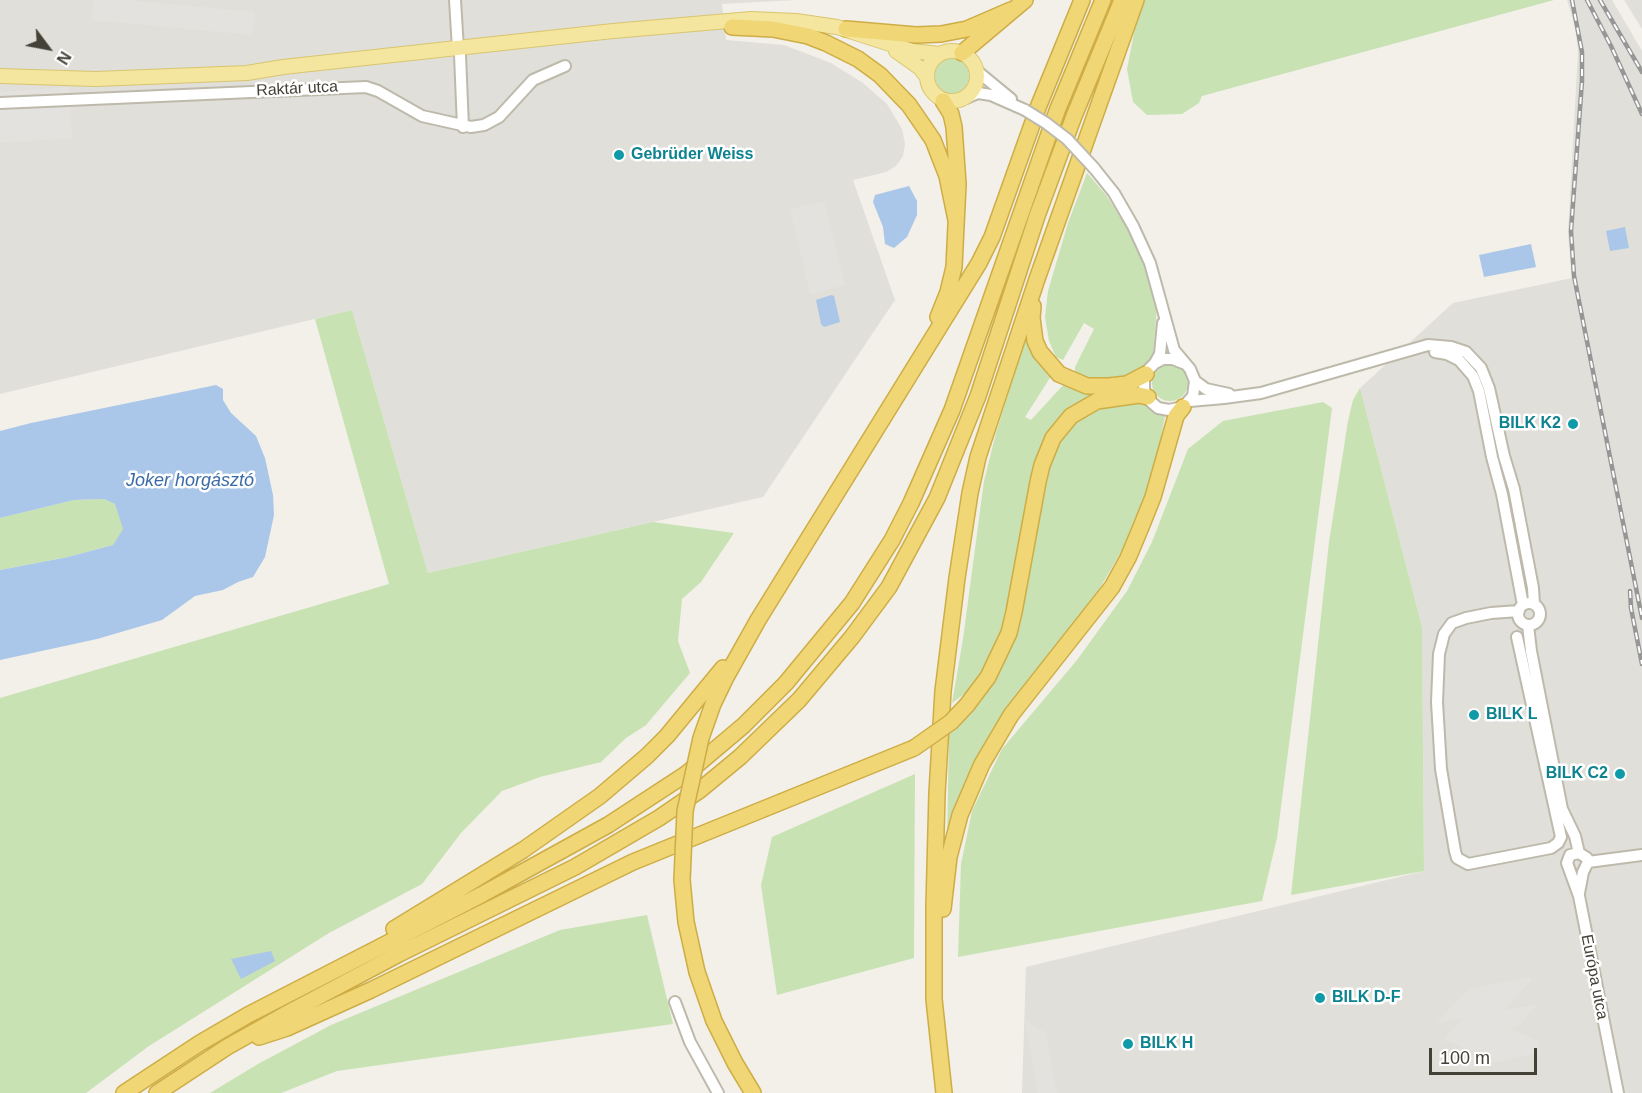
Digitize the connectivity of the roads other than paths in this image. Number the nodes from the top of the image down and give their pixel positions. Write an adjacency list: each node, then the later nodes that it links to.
1 (455, 0): 10 (street)
2 (1025, 0): 7 (highway)
3 (1082, 0): 25 (highway)
4 (1103, 0): 42 (highway)
5 (1122, 0): 45 (highway)
6 (1136, 0): 23 (highway)
7 (1011, 10): 9 (highway); 11 (highway)
8 (732, 27): 10 (main road); 16 (main road); 22 (highway)
9 (846, 29): 10 (main road); 12 (main road)
10 (459, 52): 15 (main road); 21 (street)
11 (962, 53): 12 (main road); 14 (main road)
12 (939, 54): 16 (main road)
13 (565, 66): 21 (street, Raktár utca)
14 (977, 71): 17 (main road); 20 (street)
15 (0, 76)
16 (926, 76): 19 (main road)
17 (966, 98): 19 (main road); 20 (street)
18 (0, 103): 21 (street, Raktár utca)
19 (947, 107): 22 (highway)
20 (1025, 110): 24 (street, bridge)
21 (463, 127)
22 (956, 219): 25 (highway)
23 (1037, 279): 27 (highway); 43 (highway)
24 (1163, 316): 26 (street); 27 (street)
25 (921, 358): 34 (highway)
26 (1183, 363): 27 (street); 28 (street)
27 (1150, 369): 30 (street)
28 (1195, 381): 29 (street); 31 (street)
29 (1241, 395): 31 (street); 32 (street)
30 (1148, 397): 31 (street); 45 (highway, bridge)
31 (1186, 404): 43 (highway)
32 (1525, 607): 33 (street); 35 (street); 35 (street)
33 (1480, 615): 35 (street); 36 (street)
34 (758, 620): 42 (highway); 49 (highway, bridge)
35 (1525, 624): 37 (street)
36 (1517, 637)
37 (1579, 853): 39 (street); 40 (street)
38 (1642, 855): 39 (street)
39 (1586, 867): 40 (street); 41 (street, Európa utca)
40 (1570, 871): 41 (street, Európa utca)
41 (1579, 896): 51 (street, Európa utca)
42 (337, 968): 46 (highway)
43 (934, 999): 50 (highway)
44 (675, 1002): 48 (street)
45 (227, 1047): 47 (highway)
46 (124, 1093)
47 (157, 1093)
48 (718, 1093)
49 (753, 1093)
50 (944, 1093)
51 (1617, 1093)

